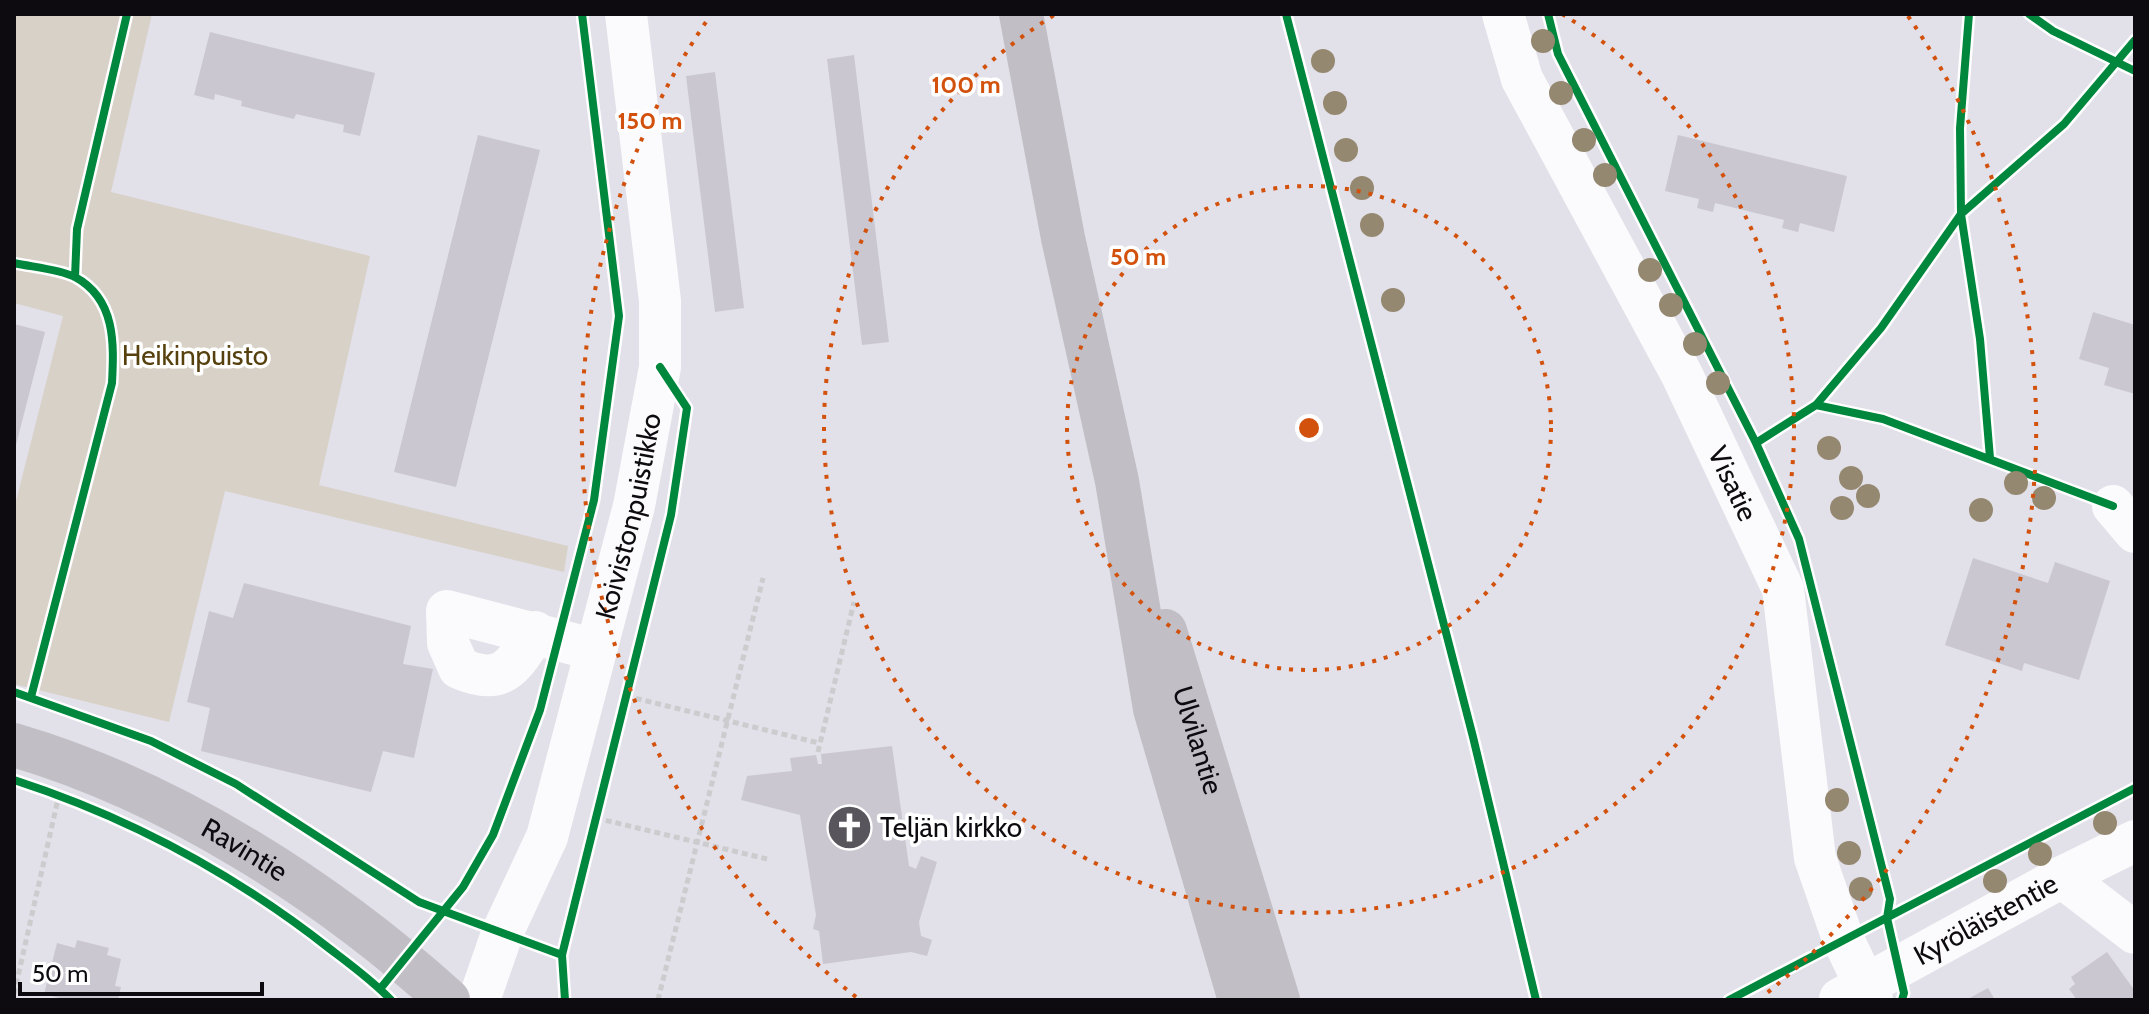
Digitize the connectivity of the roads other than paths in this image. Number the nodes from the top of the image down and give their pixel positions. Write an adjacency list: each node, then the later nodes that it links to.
1 (626, 14): 6 (street, Koivistonpuistikko)
2 (1021, 14): 4 (main road, Ulvilantie)
3 (1503, 14): 11 (street, Visatie)
4 (1117, 481): 14 (main road, Ulvilantie); 15 (main road, Ulvilantie)
5 (535, 632): 6 (street)
6 (596, 650): 13 (street, Koivistonpuistikko)
7 (14, 745): 12 (main road, Ravintie)
8 (2135, 841): 9 (street, Kyröläistentie)
9 (2062, 877): 10 (street); 11 (street, Kyröläistentie)
10 (2135, 933)
11 (1859, 995)
12 (448, 1000)
13 (479, 1000)
14 (1240, 1000)
15 (1278, 1000)

